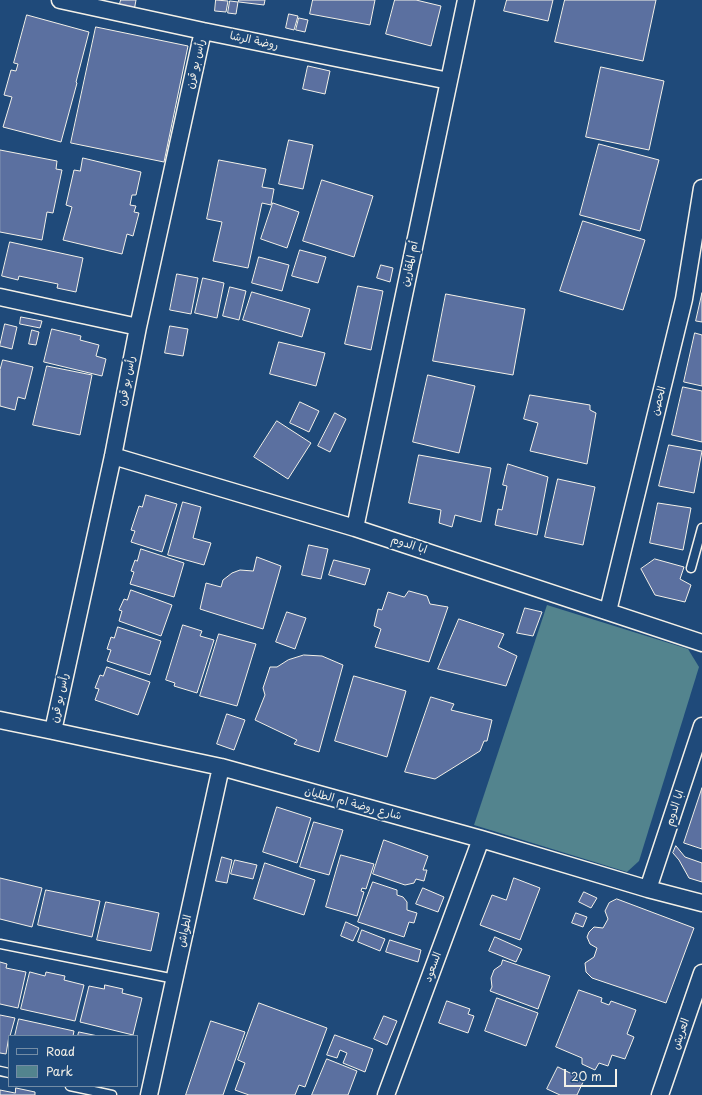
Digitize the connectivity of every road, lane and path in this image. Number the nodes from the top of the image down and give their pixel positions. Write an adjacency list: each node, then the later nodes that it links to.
1 (60, 0): 3 (street, روضة الرشا)
2 (466, 0): 4 (street, أم المقارين)
3 (203, 31): 4 (street, روضة الرشا); 7 (street, رأس بو قرن)
4 (449, 81): 9 (street, أم المقارين)
5 (702, 188): 12 (street, الحصن)
6 (0, 297): 7 (street)
7 (138, 327): 8 (street, رأس بو قرن)
8 (113, 456): 9 (street, ابا الدوم); 16 (street, رأس بو قرن)
9 (355, 528): 12 (street, ابا الدوم)
10 (702, 528): 11 (lane)
11 (691, 568)
12 (608, 611): 13 (street, ابا الدوم)
13 (702, 643)
14 (0, 720): 16 (street, شارع روضة ام الطليان)
15 (702, 726): 19 (street, ابا الدوم)
16 (53, 731): 17 (street, شارع روضة ام الطليان)
17 (221, 768): 18 (street, شارع روضة ام الطليان); 23 (street, الطواش)
18 (481, 839): 19 (street, شارع روضة ام الطليان); 27 (street, السعود)
19 (648, 889): 20 (street, شارع روضة ام الطليان)
20 (702, 903)
21 (0, 944): 23 (lane)
22 (702, 973): 28 (street, العريش)
23 (174, 980): 26 (street, الطواش)
24 (75, 1087): 25 (lane)
25 (112, 1095)
26 (149, 1095)
27 (386, 1095)
28 (660, 1095)

